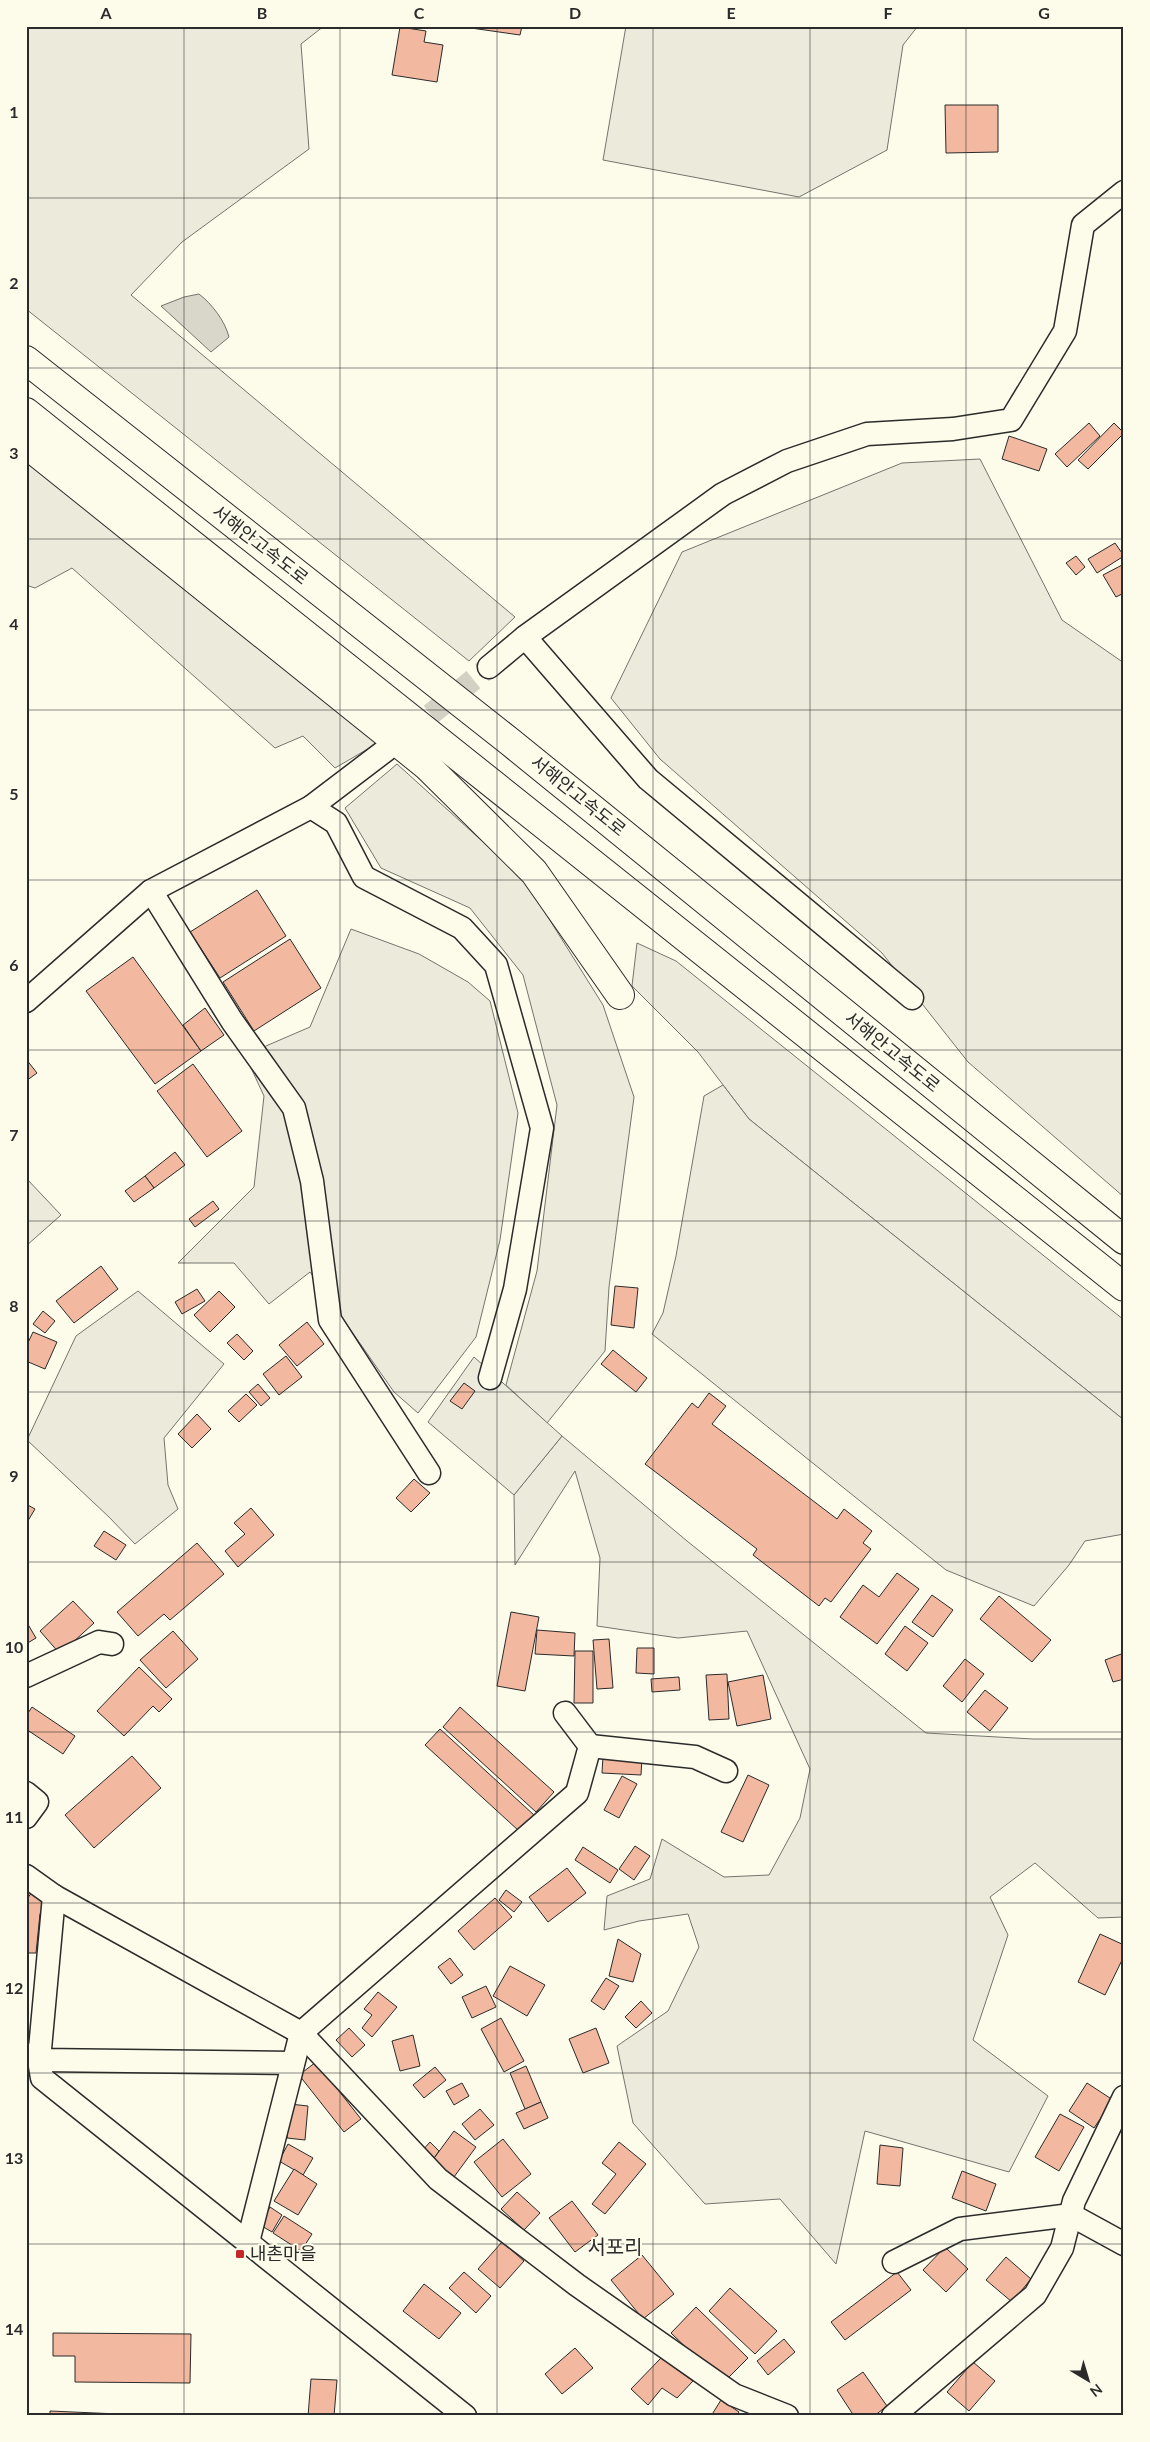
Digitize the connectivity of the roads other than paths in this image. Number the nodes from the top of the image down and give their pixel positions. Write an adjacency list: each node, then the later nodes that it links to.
1 (1124, 192): 5 (street)
2 (26, 360): 13 (highway, 서해안고속도로)
3 (26, 412): 14 (highway)
4 (26, 444): 10 (highway)
5 (525, 637): 6 (street); 11 (street)
6 (489, 667)
7 (386, 750): 8 (street)
8 (311, 807): 9 (street); 15 (street)
9 (151, 891): 12 (street); 16 (street)
10 (620, 995)
11 (912, 998)
12 (26, 1001)
13 (1124, 1240)
14 (1124, 1287)
15 (490, 1378)
16 (429, 1473)
17 (112, 1644): 18 (street)
18 (26, 1676)
19 (565, 1713): 20 (street)
20 (590, 1746): 21 (street); 26 (street)
21 (726, 1771)
22 (26, 1794): 23 (street)
23 (26, 1817)
24 (26, 1876): 25 (street)
25 (54, 1896): 26 (street); 27 (street)
26 (301, 2033): 28 (street); 35 (street)
27 (33, 2057): 28 (street); 31 (street)
28 (293, 2063): 31 (street)
29 (1124, 2097): 30 (street)
30 (1071, 2215): 32 (street); 33 (street); 36 (street)
31 (248, 2242): 34 (street)
32 (1124, 2244)
33 (894, 2262)
34 (465, 2416)
35 (788, 2416)
36 (893, 2416)

